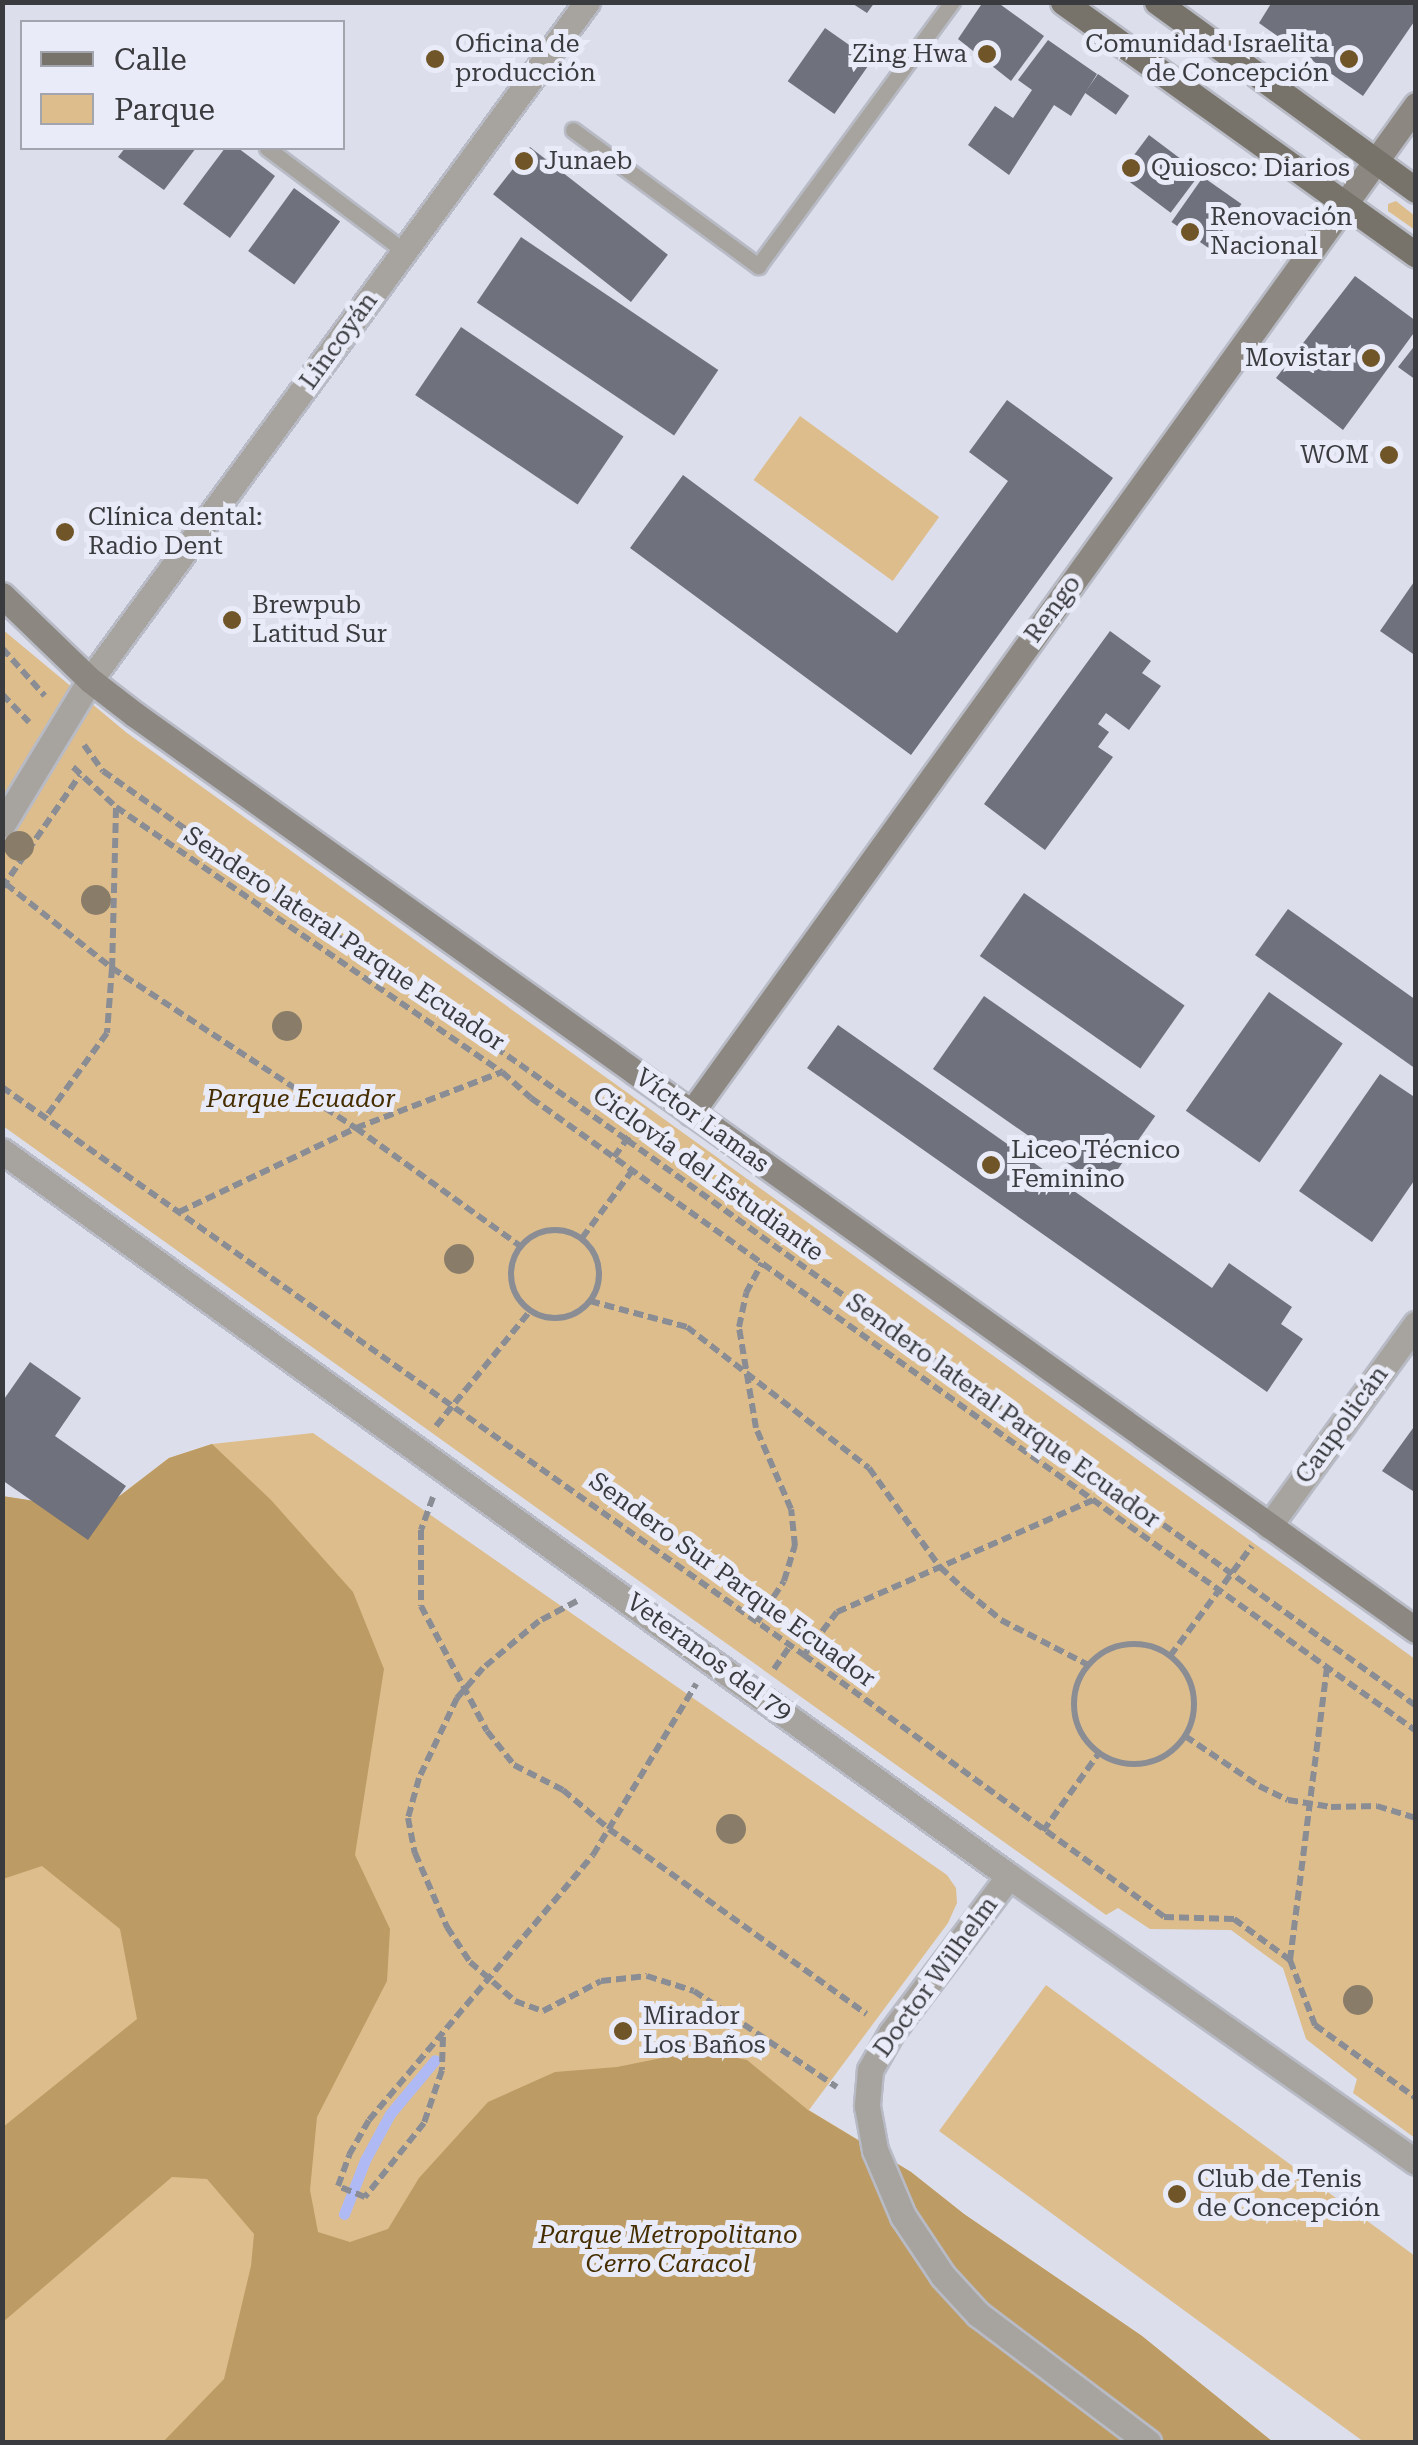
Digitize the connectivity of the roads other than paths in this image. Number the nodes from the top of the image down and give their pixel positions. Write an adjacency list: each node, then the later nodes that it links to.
1 (587, 2): 11 (street, Lincoyán)
2 (952, 2): 6 (lane)
3 (1062, 2): 10 (main road)
4 (1158, 2): 8 (main road)
5 (1416, 104): 8 (main road, Rengo)
6 (573, 130)
7 (270, 150): 11 (lane)
8 (1376, 159): 9 (main road); 10 (main road, Rengo)
9 (1416, 190)
10 (1344, 203): 12 (main road); 16 (main road, Rengo)
11 (404, 251): 14 (street, Lincoyán)
12 (1416, 255)
13 (2, 595): 14 (main road, Víctor Lamas)
14 (90, 680): 15 (street, Lincoyán); 16 (main road, Víctor Lamas)
15 (2, 825)
16 (692, 1113): 19 (main road, Víctor Lamas)
17 (2, 1151): 21 (street, Veteranos del 79)
18 (1416, 1324): 19 (street, Caupolicán)
19 (1269, 1526): 20 (main road, Víctor Lamas)
20 (1416, 1630)
21 (1009, 1876): 22 (street, Veteranos del 79); 23 (street, Doctor Wilhelm)
22 (1416, 2162)
23 (1148, 2442)

